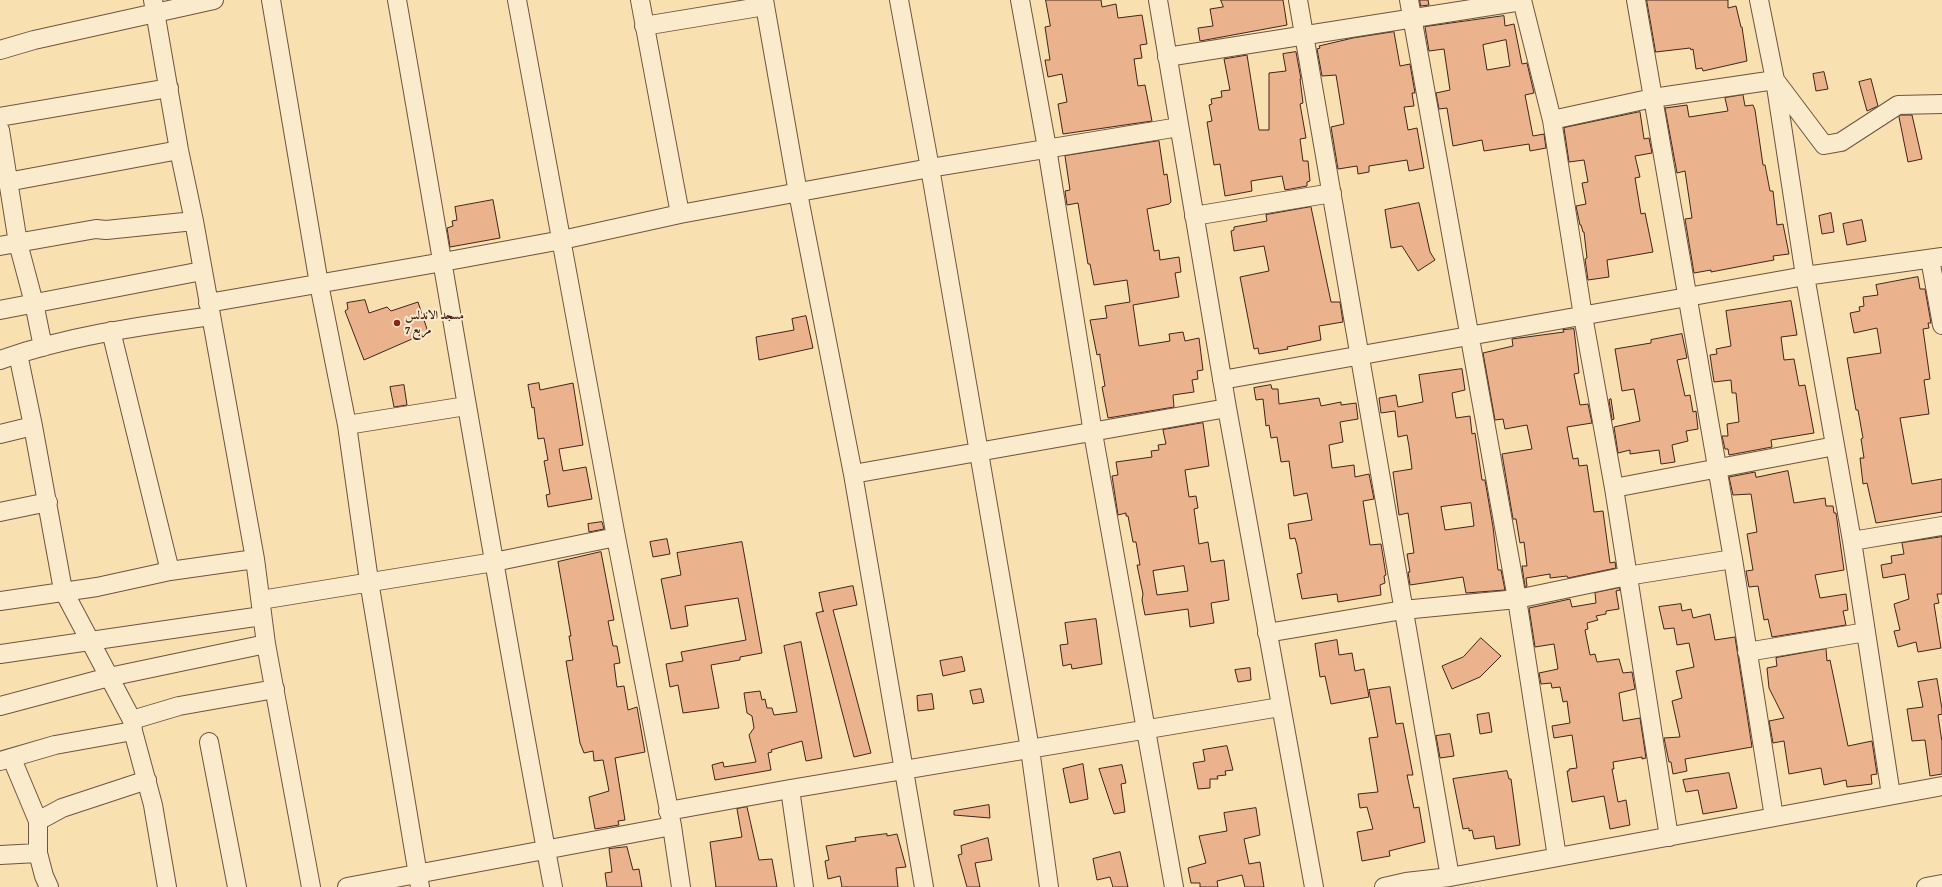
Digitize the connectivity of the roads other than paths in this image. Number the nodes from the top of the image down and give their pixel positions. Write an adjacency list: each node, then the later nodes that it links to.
1 (214, 0): 15 (street)
2 (271, 0): 45 (street)
3 (397, 0): 42 (street)
4 (517, 0): 38 (street)
5 (640, 0): 17 (street)
6 (899, 0): 31 (street)
7 (1020, 0): 29 (street)
8 (1158, 0): 20 (street)
9 (1298, 0): 18 (street)
10 (1409, 0): 16 (street)
11 (1522, 0): 16 (street); 26 (street)
12 (1636, 0): 23 (street)
13 (1759, 0): 21 (street)
14 (764, 3): 17 (street); 33 (street)
15 (153, 7): 19 (street); 22 (street)
16 (1412, 18): 18 (street); 53 (street)
17 (644, 26): 35 (street)
18 (1304, 35): 20 (street); 34 (street)
19 (0, 50)
20 (1167, 57): 27 (street)
21 (1775, 80): 23 (street); 24 (street); 44 (street)
22 (169, 88): 25 (street); 30 (street)
23 (1653, 98): 26 (street); 46 (street)
24 (1942, 104)
25 (0, 117)
26 (1552, 120): 50 (street)
27 (1179, 127): 29 (street); 36 (street)
28 (0, 130): 32 (street)
29 (1047, 148): 31 (street); 63 (street)
30 (179, 150): 32 (street); 37 (street)
31 (930, 168): 33 (street); 66 (street)
32 (7, 182): 39 (street)
33 (798, 193): 35 (street); 68 (street)
34 (1332, 193): 36 (street); 56 (street)
35 (680, 214): 38 (street)
36 (1194, 216): 58 (street)
37 (194, 221): 39 (street); 43 (street)
38 (562, 240): 42 (street); 73 (street)
39 (18, 243): 40 (street); 47 (street)
40 (0, 246)
41 (1936, 258): 44 (street); 51 (street)
42 (444, 262): 45 (street); 59 (street)
43 (202, 271): 47 (street); 48 (street)
44 (1805, 276): 46 (street); 65 (street)
45 (319, 284): 48 (street); 61 (street)
46 (1688, 297): 50 (street); 67 (street)
47 (34, 304): 49 (street); 54 (street)
48 (210, 309): 52 (street); 75 (street)
49 (0, 310)
50 (1583, 316): 53 (street); 69 (street)
51 (1942, 325)
52 (111, 331): 54 (street); 78 (street)
53 (1469, 336): 56 (street); 82 (street)
54 (43, 347): 55 (street)
55 (18, 354): 57 (street); 62 (street)
56 (1360, 355): 58 (street); 85 (street)
57 (0, 360)
58 (1222, 380): 60 (street)
59 (466, 406): 61 (street); 77 (street)
60 (1226, 408): 63 (street); 87 (street)
61 (347, 425): 80 (street)
62 (33, 426): 64 (street); 70 (street)
63 (1093, 432): 66 (street); 97 (street)
64 (0, 434)
65 (1835, 446): 67 (street); 74 (street)
66 (978, 452): 68 (street); 99 (street)
67 (1717, 469): 69 (street); 76 (street)
68 (853, 474): 101 (street)
69 (1614, 488): 79 (street)
70 (48, 502): 71 (street); 81 (street)
71 (0, 512)
72 (1942, 526): 74 (street)
73 (616, 537): 77 (street); 107 (street)
74 (1852, 541): 86 (street)
75 (255, 559): 78 (street); 84 (street)
76 (1733, 559): 79 (street); 90 (street)
77 (494, 562): 80 (street); 110 (street)
78 (170, 571): 81 (street)
79 (1627, 576): 82 (street); 109 (street)
80 (369, 581): 84 (street); 115 (street)
81 (63, 590): 83 (street); 88 (street)
82 (1517, 599): 85 (street); 113 (street)
83 (0, 600)
84 (261, 608): 88 (street); 89 (street)
85 (1403, 610): 87 (street); 114 (street)
86 (1866, 632): 90 (street); 105 (street)
87 (1267, 634): 95 (street)
88 (88, 640): 91 (street); 92 (street)
89 (266, 644): 92 (street); 93 (street)
90 (1747, 652): 106 (street)
91 (0, 654)
92 (109, 677): 94 (street); 96 (street)
93 (275, 689): 96 (street); 120 (street)
94 (0, 706)
95 (1280, 707): 97 (street); 128 (street)
96 (132, 726): 100 (street); 102 (street)
97 (1146, 730): 99 (street); 127 (street)
98 (209, 742): 119 (street)
99 (1030, 749): 101 (street); 126 (street)
100 (6, 760): 108 (street)
101 (903, 771): 104 (street); 125 (street)
102 (147, 780): 108 (street); 118 (street)
103 (1942, 786): 105 (street)
104 (790, 789): 107 (street); 124 (street)
105 (1891, 795): 106 (street)
106 (1774, 817): 109 (street)
107 (670, 819): 110 (street); 123 (street)
108 (38, 821): 111 (street)
109 (1669, 837): 113 (street)
110 (546, 850): 115 (street); 122 (street)
111 (38, 853): 112 (street); 117 (street)
112 (0, 856)
113 (1557, 857): 114 (street)
114 (1450, 877): 129 (street)
115 (418, 880): 121 (street)
116 (1942, 884): 130 (street)
117 (49, 887)
118 (167, 887)
119 (237, 887)
120 (311, 887)
121 (348, 887)
122 (553, 887)
123 (681, 887)
124 (804, 887)
125 (924, 887)
126 (1049, 887)
127 (1174, 887)
128 (1314, 887)
129 (1384, 887)
130 (1926, 887)

